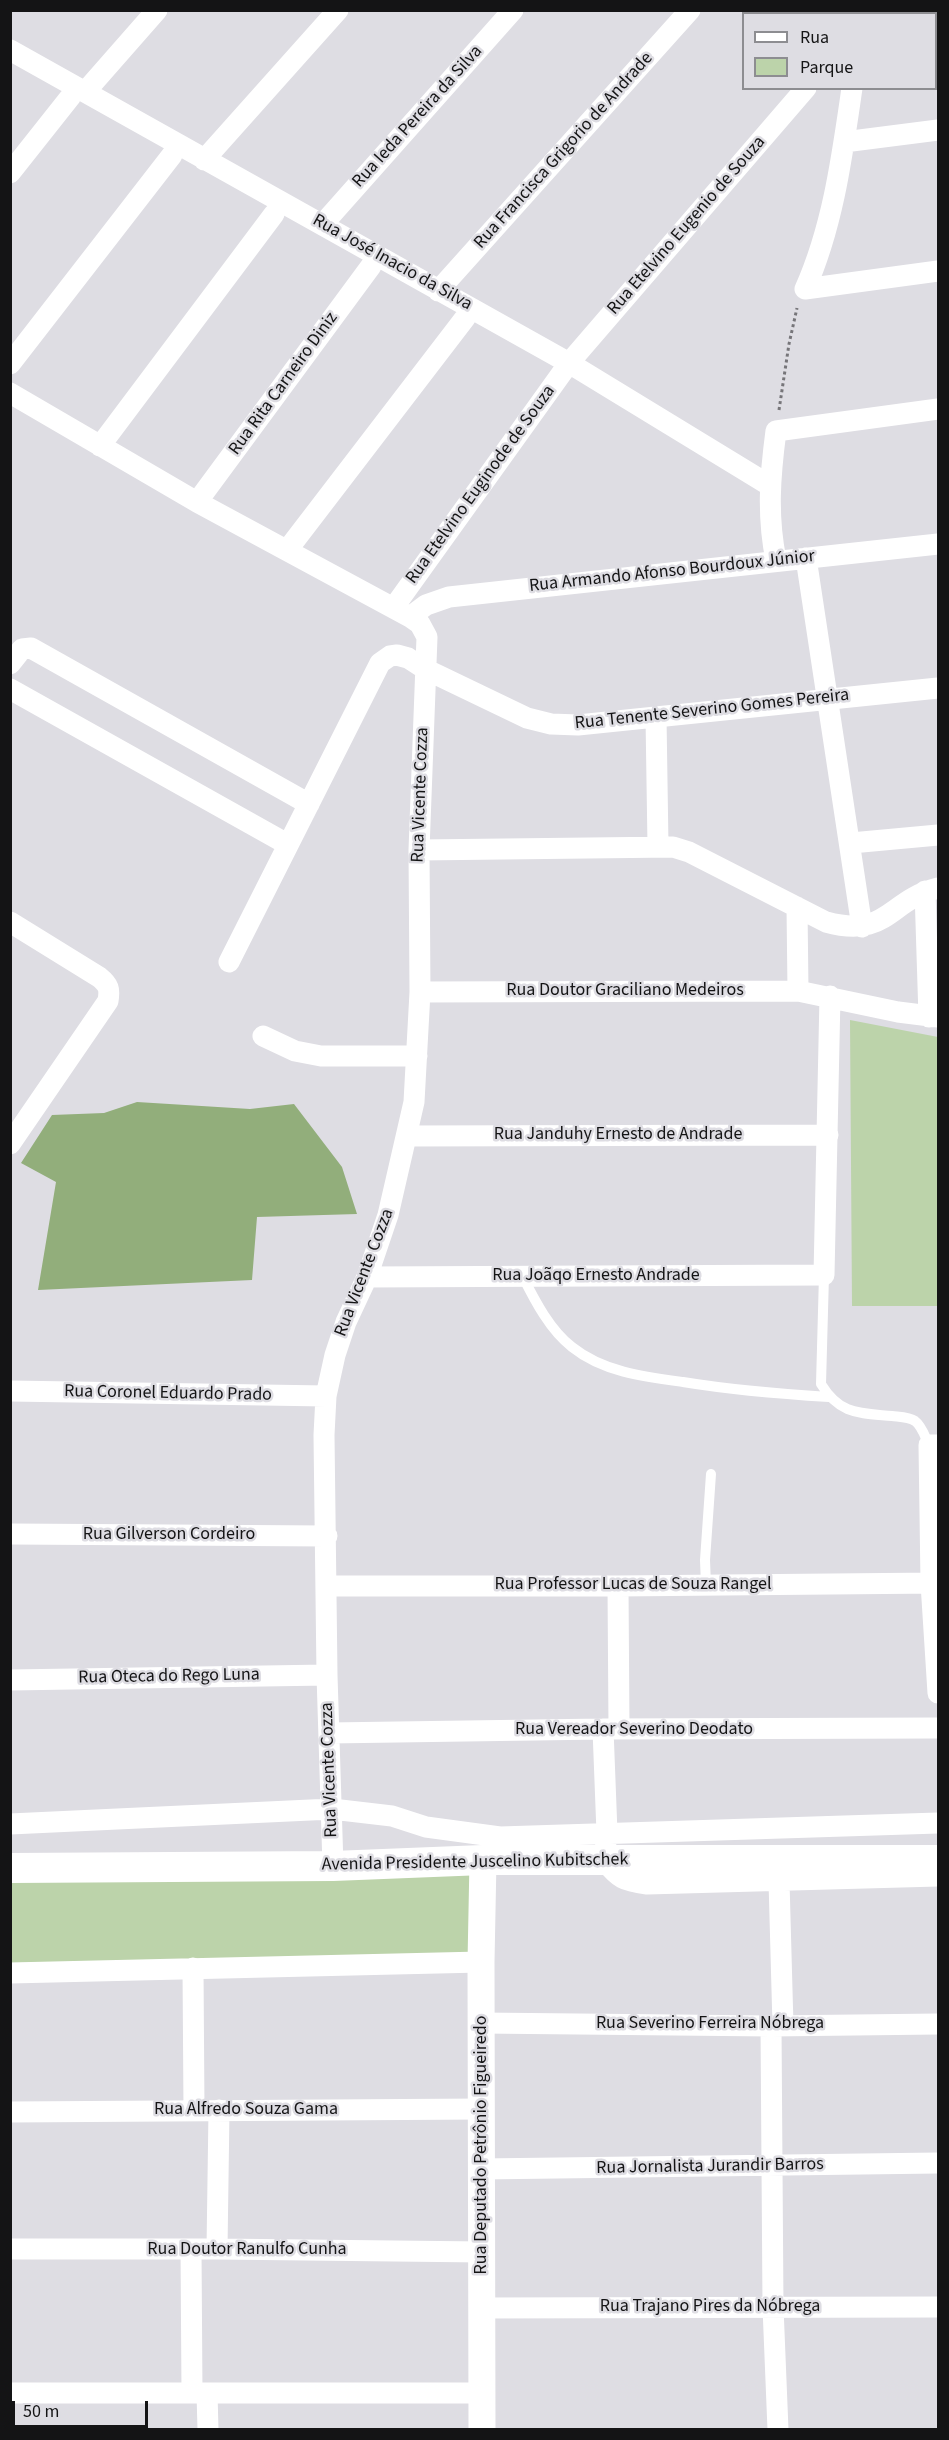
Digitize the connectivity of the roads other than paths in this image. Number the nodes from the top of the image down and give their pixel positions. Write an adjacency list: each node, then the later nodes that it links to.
1 (158, 10): 8 (street)
2 (338, 10): 12 (street)
3 (513, 10): 15 (street, Rua Ieda Pereira da Silva)
4 (690, 10): 18 (street, Rua Francisca Grigorio de Andrade)
5 (10, 50): 8 (street, Rua José Inacio da Silva)
6 (804, 90): 20 (street, Rua Etelvino Eugenio de Souza)
7 (852, 90): 10 (street)
8 (78, 94): 12 (street, Rua José Inacio da Silva); 13 (street)
9 (939, 130): 10 (street)
10 (844, 142): 17 (street)
11 (172, 155): 21 (street)
12 (204, 160): 15 (street, Rua José Inacio da Silva)
13 (10, 173)
14 (274, 214): 24 (street)
15 (323, 224): 18 (street, Rua José Inacio da Silva)
16 (371, 266): 26 (street, Rua Rita Carneiro Diniz)
17 (939, 271)
18 (438, 291): 20 (street, Rua José Inacio da Silva)
19 (465, 318): 28 (street)
20 (569, 363): 25 (street, Rua José Inacio da Silva); 31 (street, Rua Etelvino Euginode de Souza)
21 (10, 364)
22 (10, 393): 24 (street)
23 (939, 409): 25 (street)
24 (100, 446): 26 (street)
25 (770, 484): 30 (street)
26 (197, 502): 28 (street)
27 (939, 544): 29 (street, Rua Armando Afonso Bourdoux Júnior)
28 (288, 549): 31 (street)
29 (806, 558): 30 (street, Rua Armando Afonso Bourdoux Júnior); 36 (street)
30 (776, 560): 31 (street, Rua Armando Afonso Bourdoux Júnior)
31 (402, 612): 33 (street, Rua Vicente Cozza)
32 (10, 664): 38 (street)
33 (425, 669): 37 (street, Rua Tenente Severino Gomes Pereira); 38 (street, Rua Tenente Severino Gomes Pereira); 43 (street, Rua Vicente Cozza)
34 (939, 688): 36 (street, Rua Tenente Severino Gomes Pereira)
35 (10, 689): 41 (street)
36 (828, 699): 37 (street, Rua Tenente Severino Gomes Pereira); 40 (street)
37 (656, 717): 42 (street)
38 (309, 804): 41 (street)
39 (939, 835): 40 (street)
40 (851, 843): 47 (street)
41 (286, 844): 48 (street)
42 (658, 846): 43 (street); 45 (street)
43 (419, 850): 49 (street, Rua Vicente Cozza)
44 (932, 889): 47 (street); 52 (street)
45 (797, 907): 47 (street); 50 (street)
46 (10, 922): 57 (street)
47 (862, 927)
48 (229, 962)
49 (420, 992): 50 (street, Rua Doutor Graciliano Medeiros); 54 (street, Rua Vicente Cozza)
50 (798, 992): 51 (street, Rua Doutor Graciliano Medeiros)
51 (830, 996): 52 (street, Rua Doutor Graciliano Medeiros); 55 (street)
52 (934, 1017)
53 (263, 1036): 54 (street)
54 (417, 1056): 56 (street, Rua Vicente Cozza)
55 (828, 1135): 56 (street, Rua Janduhy Ernesto de Andrade); 58 (street)
56 (408, 1136): 60 (street, Rua Vicente Cozza)
57 (10, 1144)
58 (824, 1275): 59 (street, Rua Joãqo Ernesto Andrade); 63 (lane)
59 (523, 1276): 60 (street, Rua Joãqo Ernesto Andrade); 63 (lane)
60 (367, 1277): 62 (street, Rua Vicente Cozza)
61 (10, 1391): 62 (street, Rua Coronel Eduardo Prado)
62 (327, 1396): 67 (street, Rua Vicente Cozza)
63 (829, 1397): 64 (lane)
64 (934, 1445): 68 (street)
65 (711, 1473): 69 (lane)
66 (10, 1534): 67 (street, Rua Gilverson Cordeiro)
67 (327, 1536): 70 (street, Rua Vicente Cozza)
68 (935, 1583): 69 (street, Rua Professor Lucas de Souza Rangel); 74 (street)
69 (706, 1585): 71 (street, Rua Professor Lucas de Souza Rangel)
70 (327, 1586): 71 (street, Rua Professor Lucas de Souza Rangel); 72 (street, Rua Vicente Cozza)
71 (618, 1586): 76 (street)
72 (327, 1675): 73 (street, Rua Oteca do Rego Luna); 77 (street, Rua Vicente Cozza)
73 (10, 1680)
74 (939, 1692)
75 (939, 1728): 76 (street, Rua Vereador Severino Deodato)
76 (611, 1729): 77 (street, Rua Vereador Severino Deodato); 83 (street)
77 (329, 1733): 78 (street, Rua Vicente Cozza)
78 (332, 1809): 80 (street); 83 (street); 86 (street, Rua Vicente Cozza)
79 (939, 1823): 81 (street)
80 (10, 1824)
81 (889, 1825): 82 (street); 88 (street)
82 (793, 1827): 83 (street); 89 (street)
83 (605, 1846): 84 (main road, Avenida Presidente Juscelino Kubitschek); 89 (main road, Avenida Presidente Juscelino Kubitschek)
84 (483, 1860): 86 (main road, Avenida Presidente Juscelino Kubitschek); 91 (street, Rua Deputado Petrônio Figueiredo)
85 (939, 1860): 88 (main road, Avenida Presidente Juscelino Kubitschek)
86 (333, 1866): 87 (main road, Avenida Presidente Juscelino Kubitschek)
87 (10, 1868)
88 (893, 1868): 89 (main road, Avenida Presidente Juscelino Kubitschek); 90 (street)
89 (785, 1871): 96 (street)
90 (939, 1876)
91 (481, 1962): 92 (street); 94 (street, Rua Deputado Petrônio Figueiredo)
92 (192, 1968): 93 (street); 98 (street)
93 (10, 1973)
94 (481, 2023): 96 (street, Rua Severino Ferreira Nóbrega); 97 (street, Rua Deputado Petrônio Figueiredo)
95 (939, 2024): 96 (street, Rua Severino Ferreira Nóbrega)
96 (777, 2026): 102 (street)
97 (482, 2109): 99 (street, Rua Alfredo Souza Gama); 103 (street, Rua Deputado Petrônio Figueiredo)
98 (194, 2110): 99 (street, Rua Alfredo Souza Gama); 100 (street, Rua Alfredo Souza Gama)
99 (219, 2110): 106 (street)
100 (10, 2112)
101 (939, 2163): 102 (street, Rua Jornalista Jurandir Barros)
102 (773, 2167): 103 (street, Rua Jornalista Jurandir Barros); 108 (street)
103 (481, 2169): 107 (street, Rua Deputado Petrônio Figueiredo)
104 (10, 2249): 105 (street, Rua Doutor Ranulfo Cunha)
105 (191, 2249): 106 (street, Rua Doutor Ranulfo Cunha); 112 (street)
106 (217, 2249): 107 (street, Rua Doutor Ranulfo Cunha)
107 (483, 2252): 110 (street, Rua Deputado Petrônio Figueiredo)
108 (773, 2307): 109 (street, Rua Trajano Pires da Nóbrega); 110 (street, Rua Trajano Pires da Nóbrega); 116 (street)
109 (939, 2307)
110 (482, 2308): 113 (street, Rua Deputado Petrônio Figueiredo)
111 (10, 2393): 112 (street)
112 (199, 2393): 113 (street); 114 (street)
113 (482, 2393): 115 (street, Rua Deputado Petrônio Figueiredo)
114 (208, 2430)
115 (482, 2430)
116 (778, 2430)

